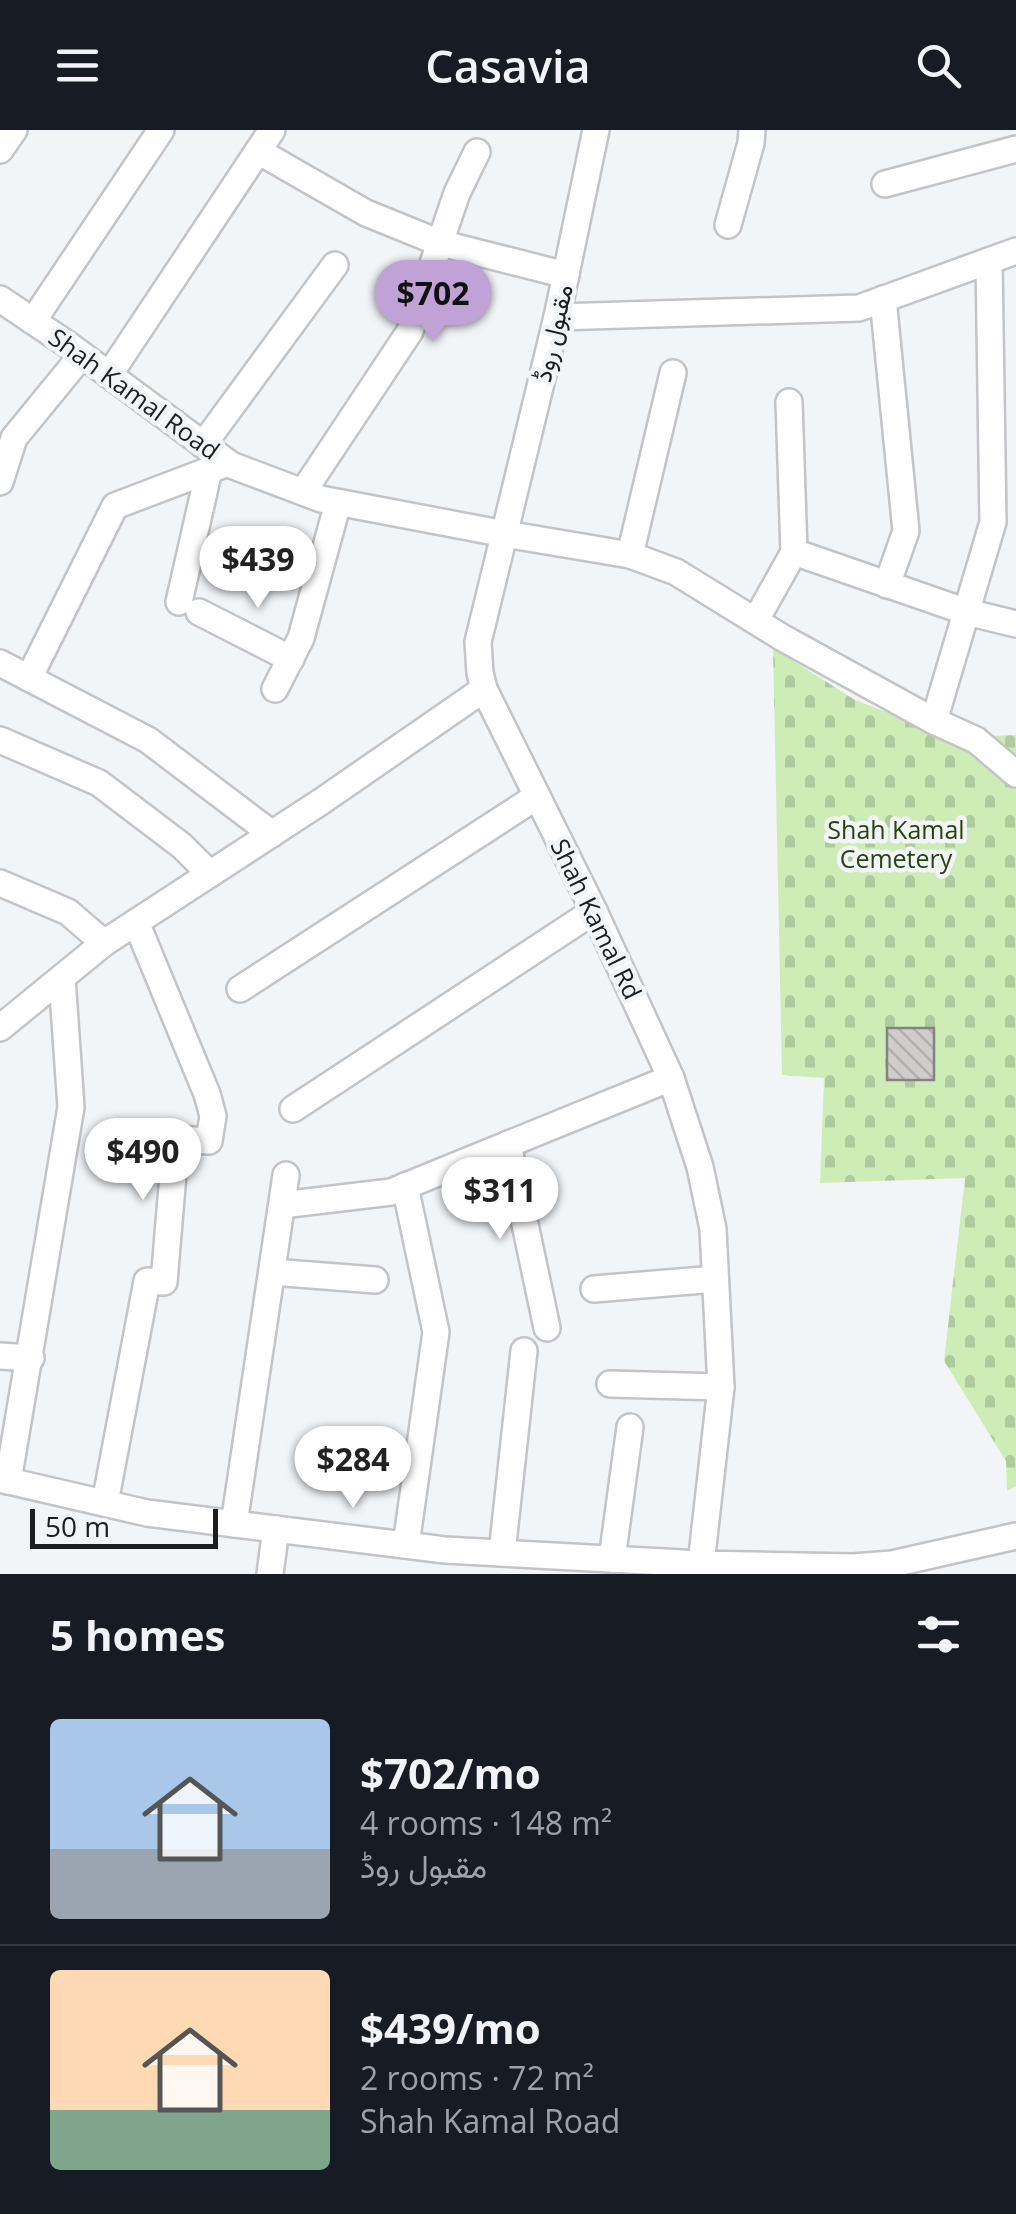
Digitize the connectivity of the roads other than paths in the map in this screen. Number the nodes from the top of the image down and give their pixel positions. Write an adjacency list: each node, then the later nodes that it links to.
1 (14, 130): 7 (street)
2 (161, 130): 19 (street)
3 (596, 130): 15 (street, مقبول روڈ)
4 (752, 130): 10 (street)
5 (265, 140): 11 (street); 22 (street)
6 (1016, 149): 9 (street)
7 (0, 150)
8 (476, 152): 11 (street)
9 (884, 184)
10 (728, 225)
11 (440, 243): 15 (street); 26 (street)
12 (1016, 252): 13 (street)
13 (988, 261): 17 (street); 32 (street)
14 (335, 266): 24 (street)
15 (566, 275): 18 (street, مقبول روڈ)
16 (0, 299): 19 (street, Shah Kamal Road)
17 (883, 299): 18 (street); 31 (street)
18 (557, 318): 28 (street, مقبول روڈ)
19 (33, 321): 20 (street, Shah Kamal Road)
20 (82, 355): 22 (street, Shah Kamal Road); 25 (street)
21 (673, 373): 30 (street)
22 (109, 375): 24 (street, Shah Kamal Road)
23 (789, 402): 29 (street)
24 (213, 459): 26 (street, Shah Kamal Road); 35 (street); 37 (street)
25 (0, 482)
26 (303, 492): 27 (street, Shah Kamal Road)
27 (338, 502): 28 (street, Shah Kamal Road); 35 (street)
28 (505, 534): 30 (street); 39 (street, Shah Kamal Rd)
29 (794, 552): 31 (street); 33 (street)
30 (630, 555): 33 (street)
31 (887, 585): 32 (street)
32 (967, 612): 34 (street); 40 (street)
33 (756, 620): 40 (street)
34 (1016, 624)
35 (291, 659): 38 (street)
36 (0, 663): 37 (street)
37 (29, 678): 44 (street)
38 (275, 689)
39 (484, 689): 43 (street, Shah Kamal Rd); 44 (street)
40 (934, 722): 42 (street)
41 (0, 740): 45 (street)
42 (1016, 774)
43 (536, 797): 47 (street, Shah Kamal Rd); 51 (street)
44 (272, 834): 45 (street)
45 (210, 874): 48 (street)
46 (0, 883): 49 (street)
47 (594, 911): 53 (street, Shah Kamal Rd); 54 (street)
48 (136, 922): 49 (street); 71 (street)
49 (104, 943): 50 (street)
50 (62, 978): 52 (street); 66 (street)
51 (240, 989)
52 (0, 1028)
53 (672, 1078): 55 (street); 60 (street, Shah Kamal Rd)
54 (293, 1109)
55 (508, 1144): 57 (street); 63 (street)
56 (286, 1175): 58 (street)
57 (405, 1186): 58 (street); 75 (street)
58 (282, 1205): 59 (street)
59 (272, 1272): 61 (street); 72 (street)
60 (715, 1279): 62 (street); 68 (street, Shah Kamal Rd)
61 (374, 1280)
62 (594, 1290)
63 (546, 1328)
64 (524, 1350): 76 (street)
65 (0, 1356): 66 (street)
66 (31, 1358): 70 (street)
67 (610, 1384): 68 (street)
68 (721, 1386): 78 (street, Shah Kamal Rd)
69 (630, 1426): 77 (street)
70 (4, 1480): 71 (street)
71 (105, 1503): 72 (street)
72 (234, 1524): 73 (street)
73 (276, 1529): 75 (street); 81 (street)
74 (1016, 1536): 80 (street)
75 (406, 1545): 76 (street)
76 (502, 1553): 77 (street)
77 (612, 1559): 79 (street)
78 (701, 1564): 79 (street); 80 (street)
79 (649, 1568)
80 (829, 1570)
81 (270, 1574)

